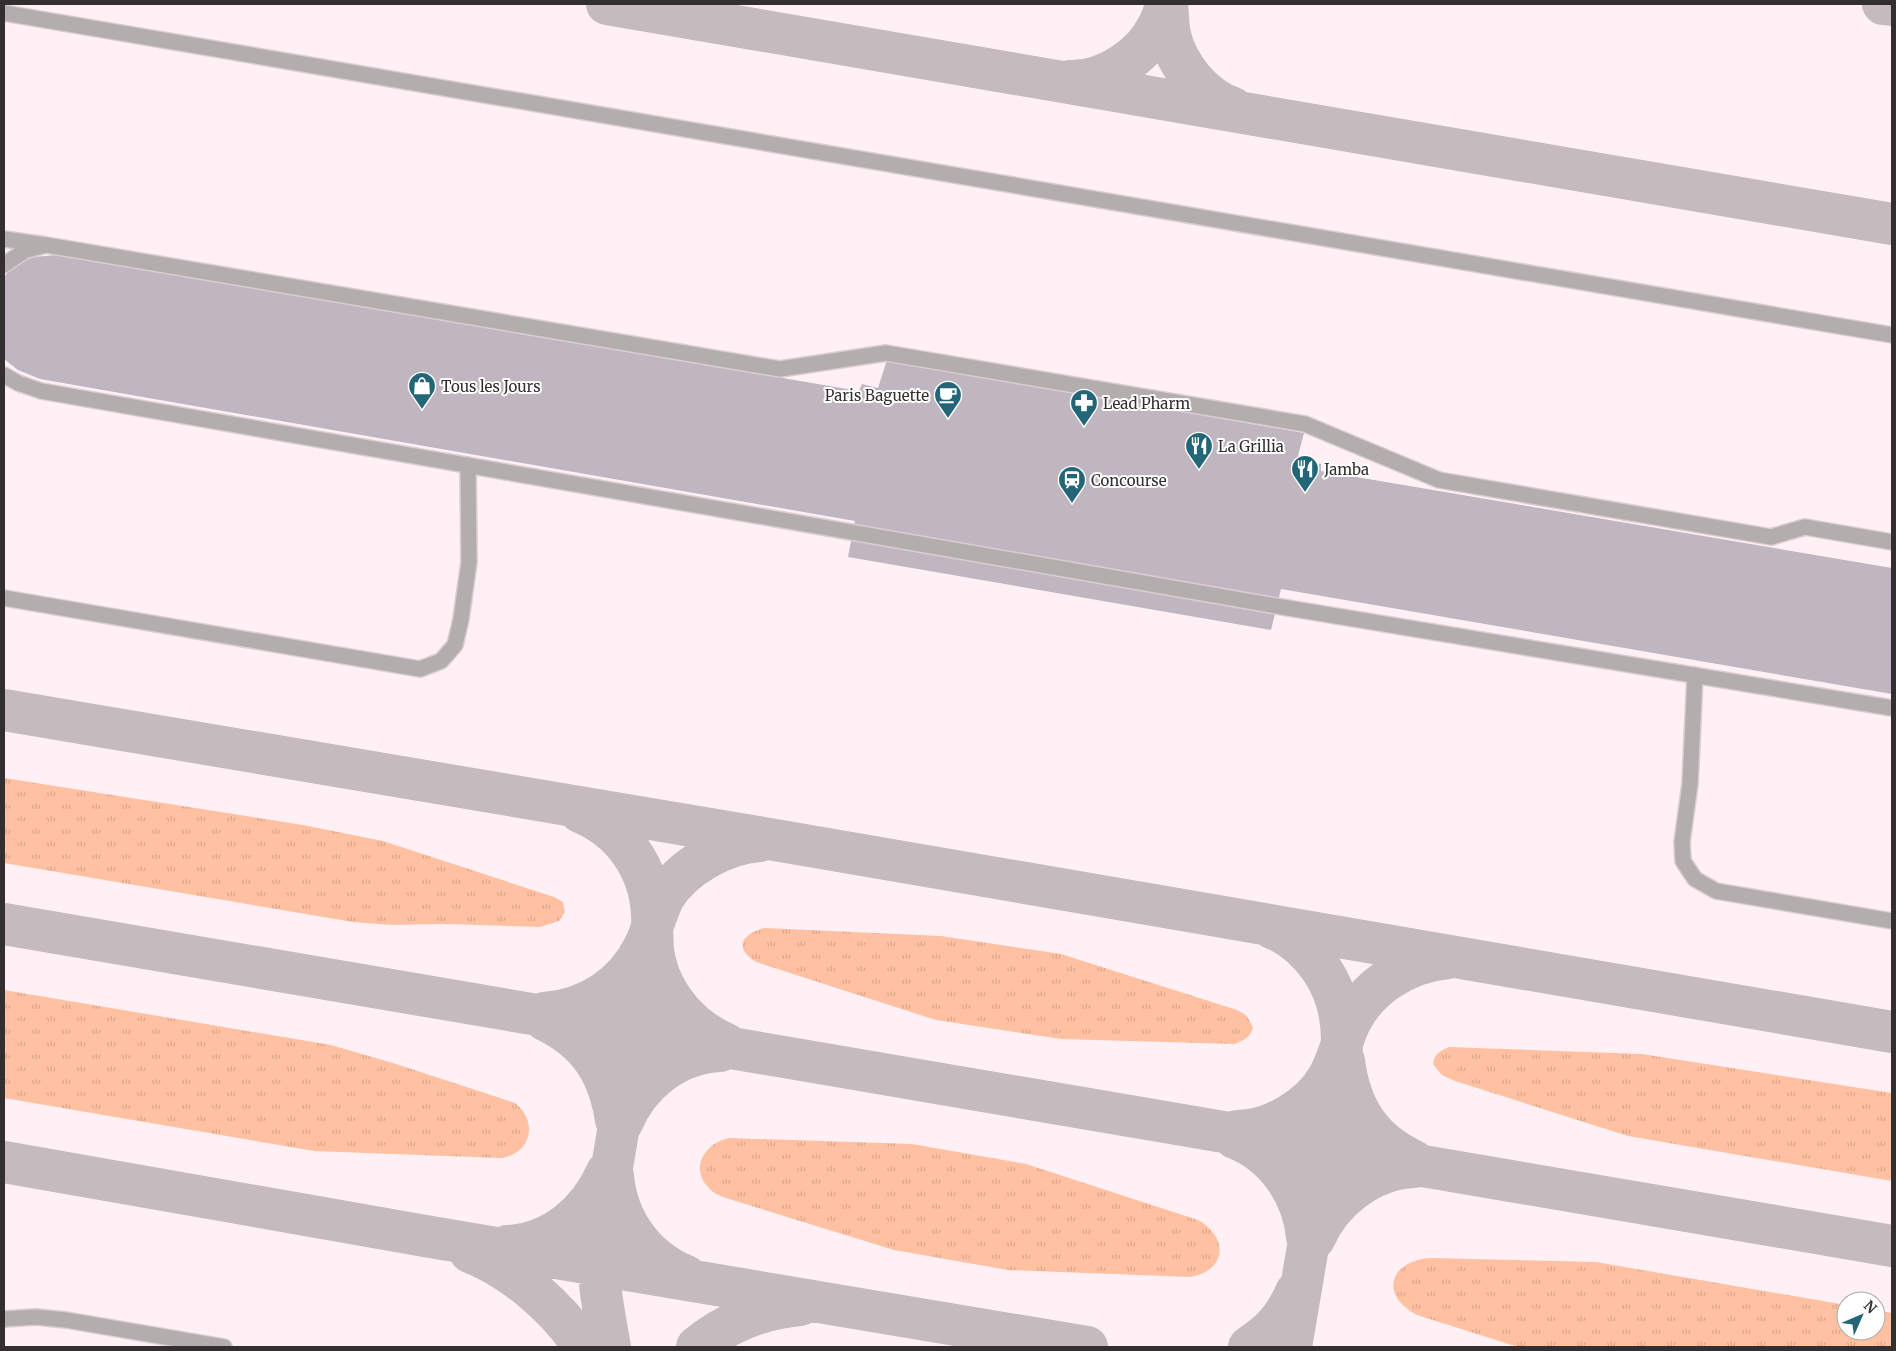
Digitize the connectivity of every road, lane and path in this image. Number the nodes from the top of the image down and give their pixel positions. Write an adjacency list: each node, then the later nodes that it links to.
1 (4, 12): 5 (lane)
2 (4, 239): 3 (lane)
3 (46, 244): 4 (lane); 8 (lane)
4 (4, 265)
5 (1892, 335)
6 (4, 375): 7 (lane)
7 (468, 465): 9 (lane); 10 (lane)
8 (1892, 542)
9 (4, 598)
10 (1695, 675): 11 (lane); 12 (lane)
11 (1892, 708)
12 (1892, 921)
13 (4, 1319): 14 (lane)
14 (224, 1347)

